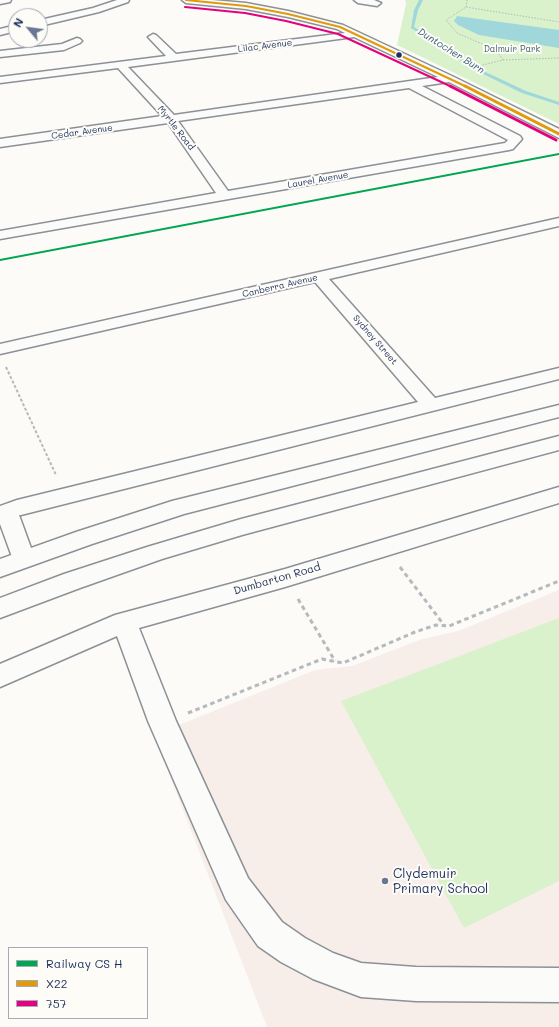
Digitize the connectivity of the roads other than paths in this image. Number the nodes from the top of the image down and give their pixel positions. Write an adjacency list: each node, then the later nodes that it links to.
1 (7, 0): 5 (street)
2 (124, 0): 7 (street)
3 (186, 0): 8 (street)
4 (358, 0): 6 (street)
5 (0, 1)
6 (377, 3)
7 (48, 21)
8 (357, 34): 12 (street, Lilac Avenue); 14 (street)
9 (153, 37): 12 (street)
10 (77, 41): 11 (street)
11 (0, 54)
12 (174, 58): 13 (street, Lilac Avenue)
13 (121, 65): 15 (street, Lilac Avenue); 17 (street, Myrtle Road)
14 (450, 79): 16 (street, Cedar Avenue); 18 (street)
15 (0, 80)
16 (410, 84): 17 (street, Cedar Avenue); 20 (street, Laurel Avenue)
17 (171, 119): 19 (street, Cedar Avenue); 20 (street, Myrtle Road)
18 (559, 134)
19 (0, 143)
20 (225, 196): 22 (street, Laurel Avenue)
21 (559, 222): 23 (street, Canberra Avenue)
22 (0, 235)
23 (319, 277): 24 (street, Canberra Avenue); 26 (street, Sydney Street)
24 (2, 355)
25 (559, 373): 26 (street)
26 (430, 404): 30 (street)
27 (559, 411): 31 (street)
28 (559, 443): 33 (street)
29 (559, 495): 34 (street, Dumbarton Road)
30 (4, 513): 31 (street)
31 (23, 559): 32 (street)
32 (0, 568)
33 (0, 608)
34 (124, 622): 35 (street, Dumbarton Road); 36 (street)
35 (0, 676)
36 (559, 985)

